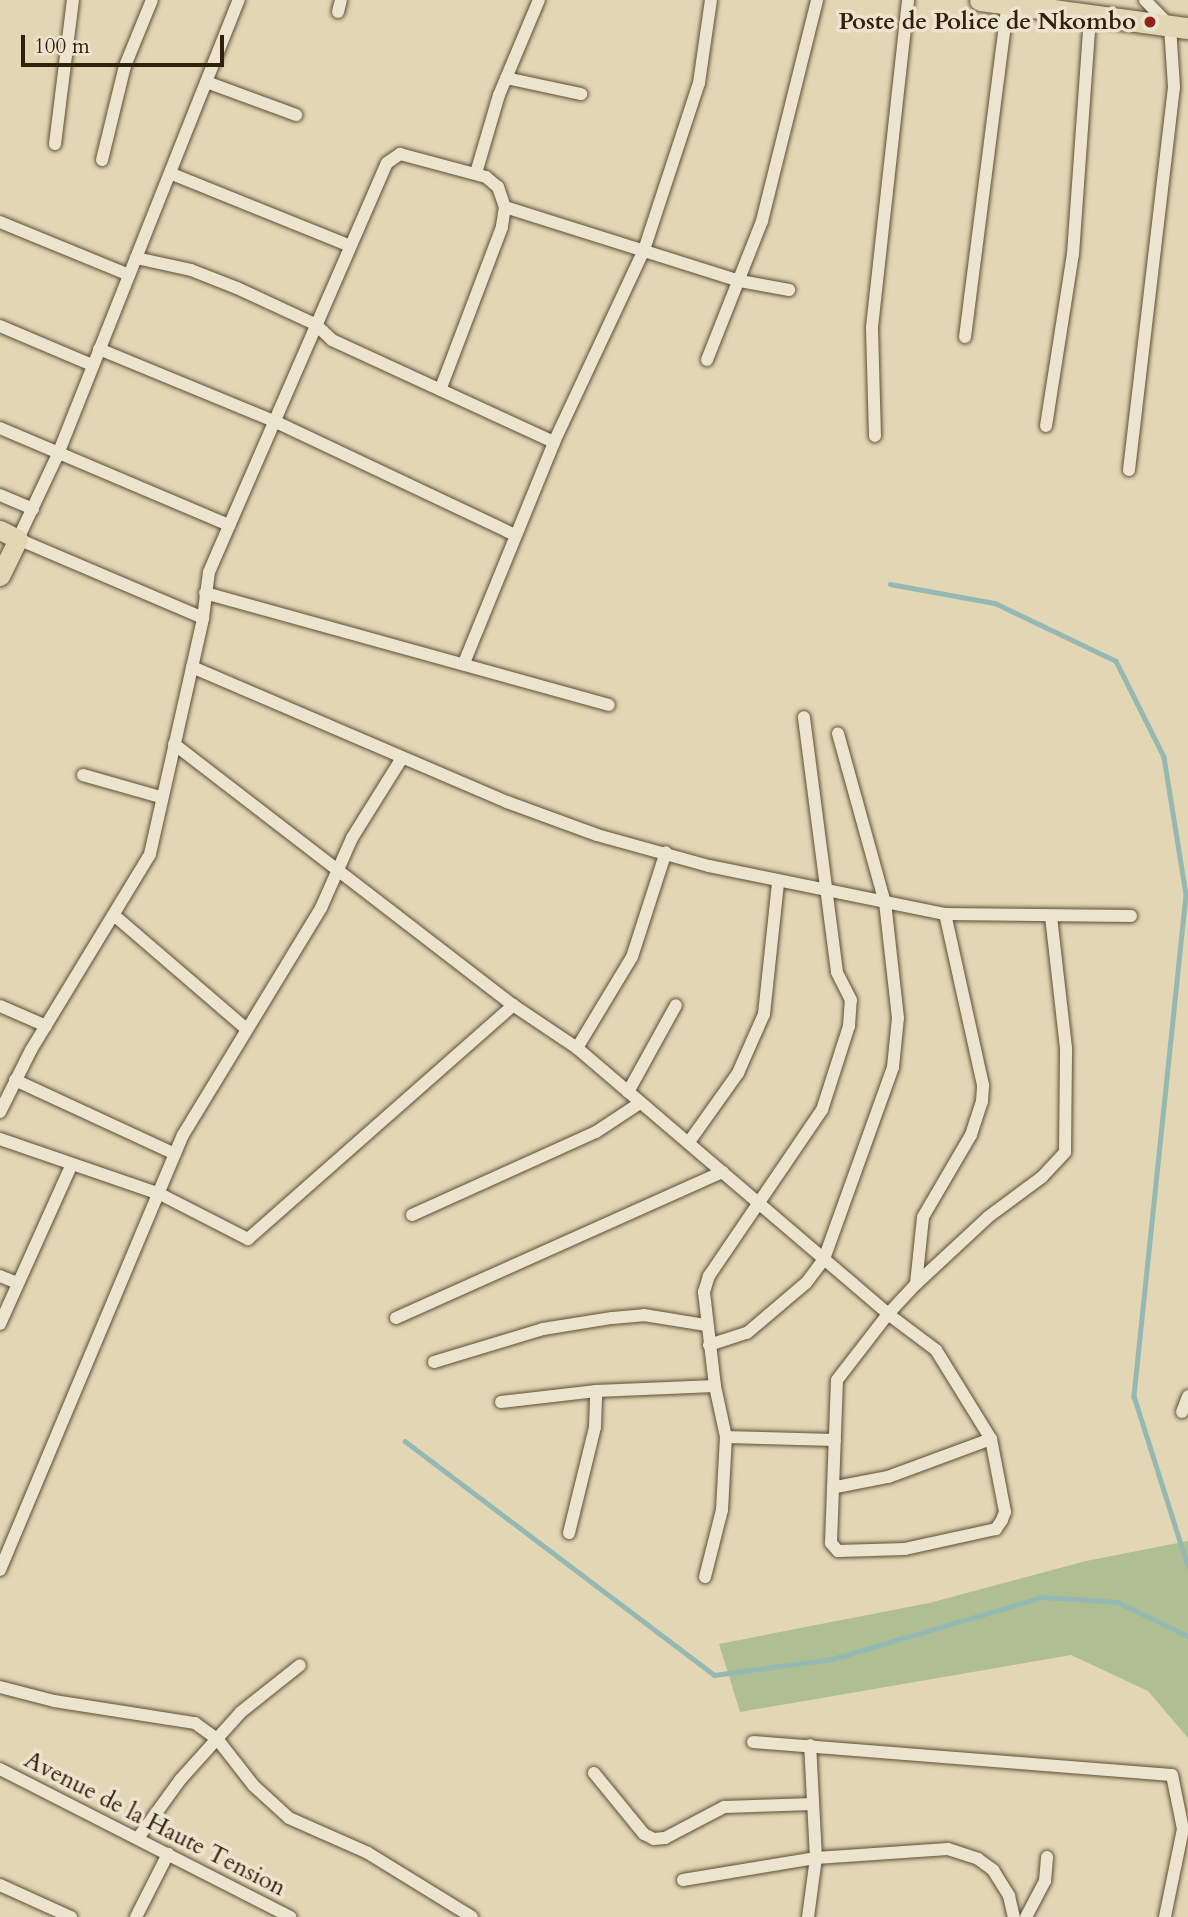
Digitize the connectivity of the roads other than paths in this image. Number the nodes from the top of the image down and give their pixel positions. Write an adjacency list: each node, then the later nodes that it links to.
1 (72, 0): 17 (street)
2 (152, 0): 18 (street)
3 (239, 0): 14 (street)
4 (539, 0): 13 (street)
5 (711, 0): 24 (street)
6 (817, 0): 27 (street)
7 (908, 0): 39 (street)
8 (980, 0): 10 (highway)
9 (1145, 0): 12 (street)
10 (1008, 3): 11 (highway); 31 (street)
11 (1090, 17): 12 (highway); 37 (street)
12 (1179, 27): 42 (street)
13 (506, 78): 15 (street); 19 (street)
14 (209, 83): 16 (street); 20 (street)
15 (581, 94)
16 (296, 115)
17 (55, 144)
18 (103, 160)
19 (477, 173): 21 (street); 23 (street)
20 (172, 174): 23 (street); 25 (street)
21 (505, 207): 24 (street); 35 (street)
22 (0, 222): 26 (street)
23 (350, 246): 29 (street)
24 (644, 250): 27 (street); 40 (street)
25 (136, 258): 26 (street); 29 (street)
26 (129, 275): 32 (street)
27 (740, 282): 28 (street); 33 (street)
28 (789, 290)
29 (315, 324): 35 (street); 36 (street)
30 (0, 326): 34 (street)
31 (965, 337)
32 (99, 349): 34 (street); 36 (street)
33 (706, 360)
34 (92, 365): 41 (street)
35 (441, 388): 40 (street)
36 (274, 421): 45 (street); 47 (street)
37 (1046, 426)
38 (0, 428): 41 (street)
39 (875, 436)
40 (554, 442): 47 (street)
41 (58, 454): 44 (street); 45 (street)
42 (1129, 470)
43 (0, 495): 44 (street)
44 (33, 509): 48 (street)
45 (229, 525): 50 (street)
46 (0, 530): 48 (main road)
47 (515, 535): 52 (street)
48 (19, 539): 49 (main road); 51 (street)
49 (0, 576)
50 (205, 593): 51 (street); 52 (street)
51 (203, 618): 53 (street)
52 (464, 663): 54 (street)
53 (192, 667): 57 (street); 58 (street)
54 (609, 705)
55 (804, 717): 64 (street)
56 (838, 733): 65 (street)
57 (174, 744): 60 (street); 62 (street)
58 (402, 758): 61 (street); 62 (street)
59 (83, 775): 60 (street)
60 (160, 797): 67 (street)
61 (666, 852): 63 (street); 75 (street)
62 (337, 870): 70 (street); 74 (street)
63 (778, 882): 64 (street); 81 (street)
64 (826, 889): 65 (street); 86 (street)
65 (885, 903): 66 (street); 88 (street)
66 (945, 914): 69 (street); 91 (street)
67 (115, 916): 73 (street); 74 (street)
68 (1131, 916): 69 (street)
69 (1051, 917): 91 (street)
70 (513, 1005): 75 (street); 85 (street)
71 (676, 1005): 77 (street)
72 (0, 1006): 73 (street)
73 (46, 1026): 76 (street)
74 (245, 1028): 82 (street)
75 (577, 1048): 77 (street)
76 (15, 1080): 79 (street); 82 (street)
77 (628, 1092): 78 (street)
78 (640, 1103): 81 (street); 87 (street)
79 (0, 1112)
80 (0, 1139): 83 (street)
81 (689, 1142): 84 (street)
82 (175, 1154): 85 (street)
83 (71, 1166): 85 (street); 90 (street)
84 (723, 1172): 86 (street); 93 (street)
85 (160, 1194): 108 (street)
86 (758, 1203): 88 (street); 95 (street)
87 (412, 1215)
88 (824, 1259): 92 (street); 96 (street)
89 (0, 1276): 90 (street)
90 (16, 1283): 94 (street)
91 (916, 1284): 92 (street)
92 (888, 1314): 104 (street); 105 (street)
93 (396, 1318)
94 (0, 1324)
95 (706, 1325): 96 (street); 97 (street)
96 (709, 1345): 98 (street)
97 (434, 1362)
98 (715, 1387): 99 (street); 103 (street)
99 (596, 1391): 101 (street); 107 (street)
100 (1188, 1396): 102 (street)
101 (501, 1402)
102 (1182, 1412)
103 (726, 1437): 105 (street); 109 (street)
104 (991, 1439): 106 (street); 106 (street)
105 (835, 1440): 106 (street)
106 (836, 1487)
107 (569, 1533)
108 (0, 1570)
109 (705, 1577)
110 (300, 1665): 112 (street)
111 (0, 1687): 112 (street)
112 (218, 1740): 118 (street); 128 (street)
113 (753, 1742): 114 (street)
114 (810, 1745): 117 (street); 124 (street)
115 (0, 1769): 118 (street, Avenue de la Haute Tension)
116 (594, 1773): 117 (street)
117 (813, 1804): 121 (street)
118 (138, 1838): 119 (street, Avenue de la Haute Tension)
119 (168, 1854): 126 (street); 127 (street, Avenue de la Haute Tension)
120 (1047, 1857): 131 (street)
121 (816, 1858): 122 (street); 129 (street); 130 (street)
122 (683, 1880)
123 (0, 1885): 125 (street)
124 (1168, 1916)
125 (71, 1917)
126 (136, 1917)
127 (291, 1917)
128 (472, 1917)
129 (808, 1917)
130 (1014, 1917)
131 (1026, 1917)

